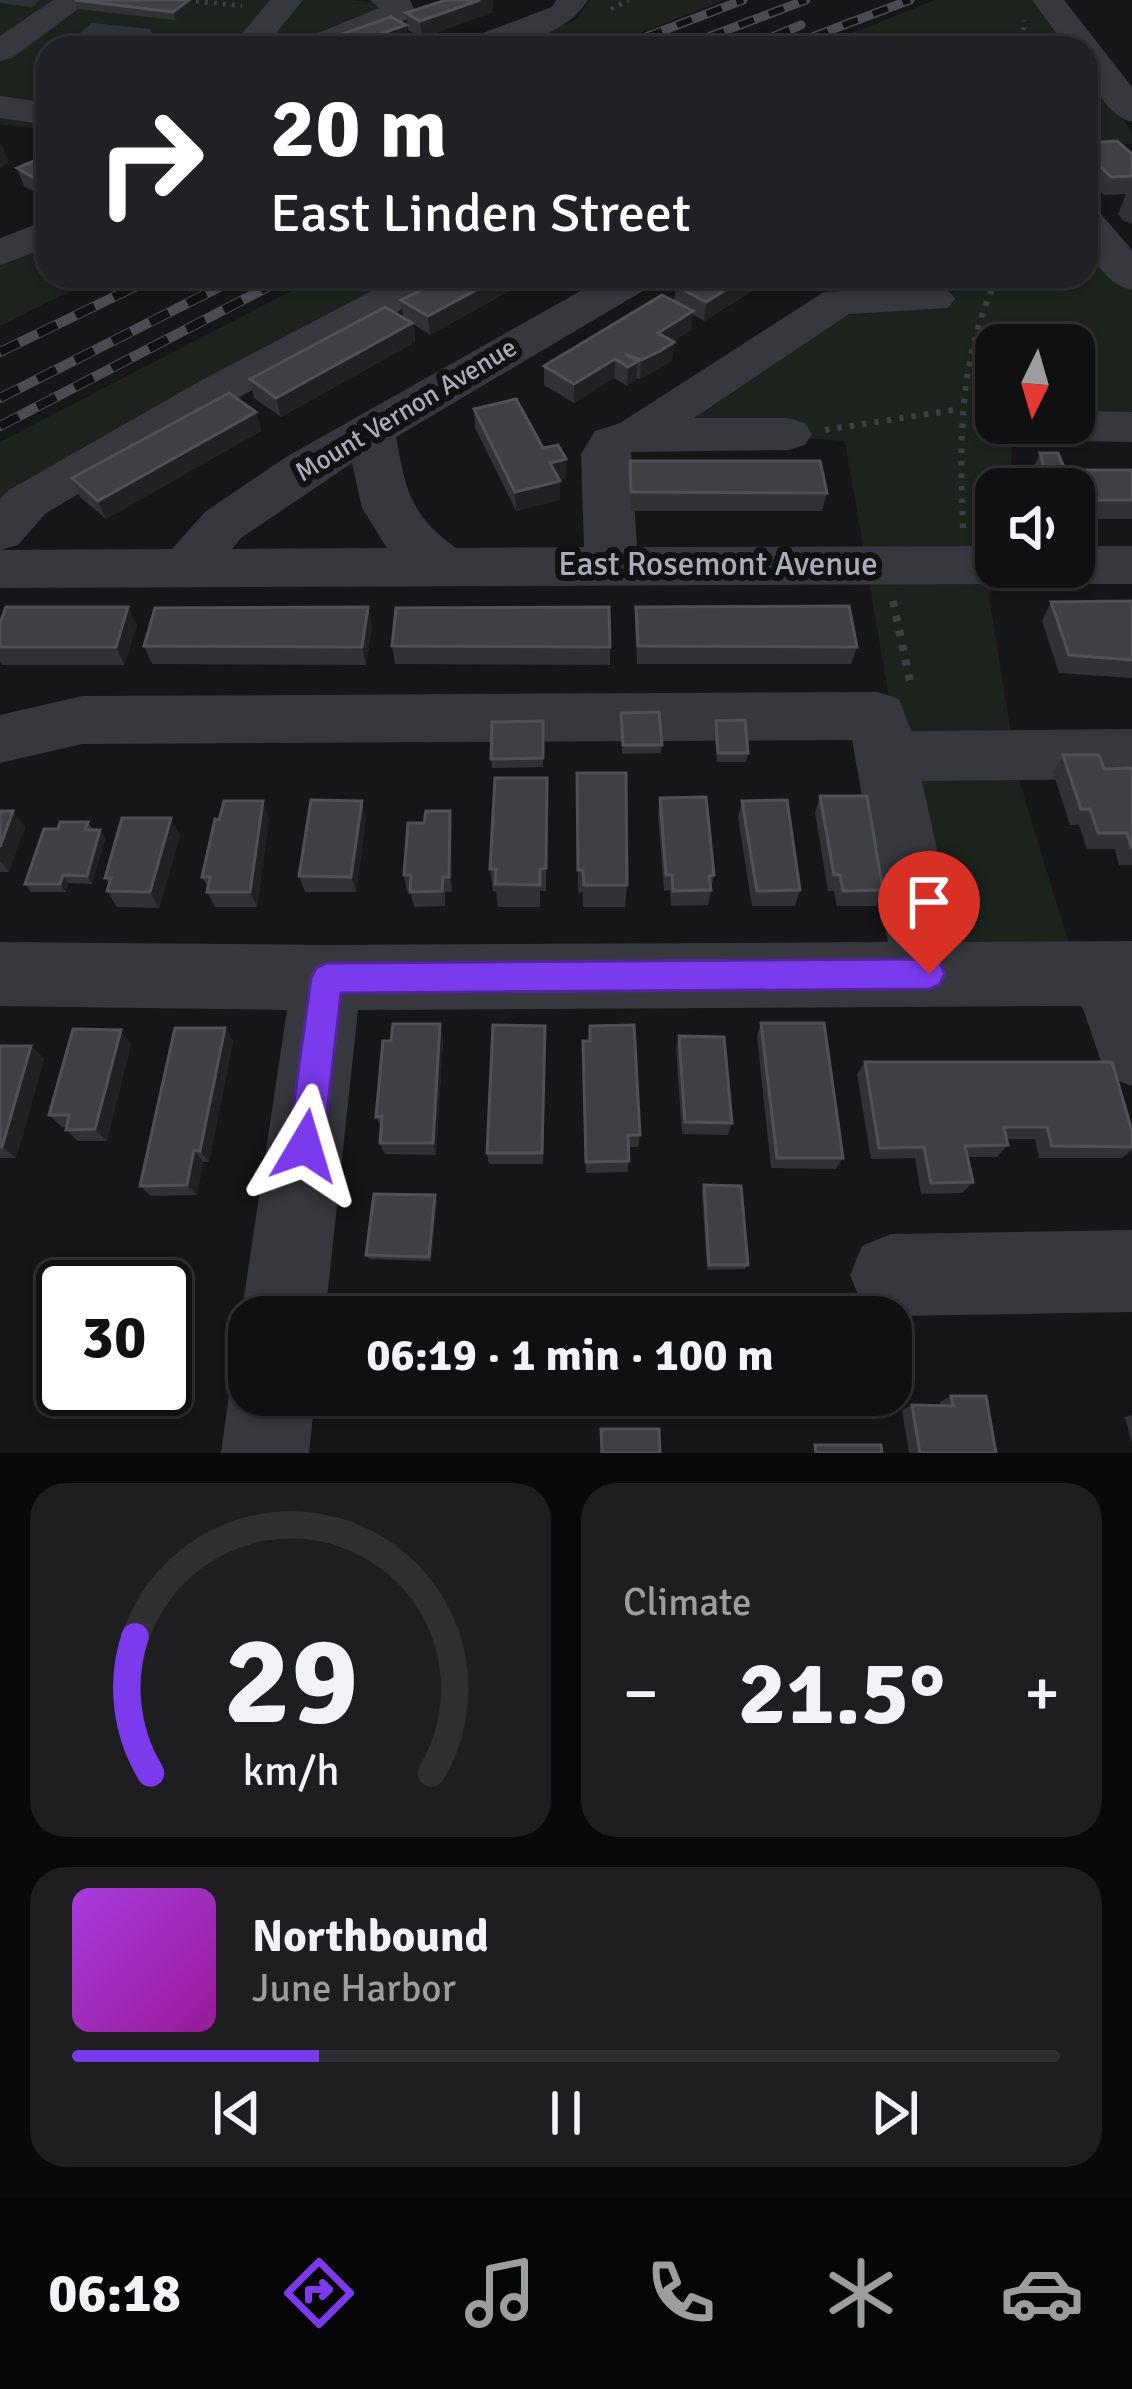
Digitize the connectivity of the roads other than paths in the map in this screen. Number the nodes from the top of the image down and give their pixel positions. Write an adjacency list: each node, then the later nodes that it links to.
1 (74, 0): 10 (street)
2 (386, 0): 7 (street)
3 (572, 0): 8 (street)
4 (1048, 0): 9 (street)
5 (283, 5): 6 (street)
6 (257, 36)
7 (339, 36)
8 (505, 36)
9 (1077, 36)
10 (0, 51)
11 (1098, 62): 12 (street)
12 (1102, 67): 13 (street); 15 (street)
13 (1132, 90)
14 (0, 107): 16 (street)
15 (1132, 111)
16 (36, 112)
17 (1098, 236): 18 (street)
18 (1132, 277)
19 (409, 288): 27 (street)
20 (616, 288): 24 (street, Mount Vernon Avenue)
21 (933, 298): 25 (street)
22 (1095, 426): 23 (street)
23 (1132, 427)
24 (371, 434): 29 (street); 31 (street, Mount Vernon Avenue)
25 (637, 434): 26 (street); 30 (street)
26 (788, 434)
27 (0, 532)
28 (975, 556): 30 (street, East Rosemont Avenue)
29 (439, 563): 30 (street, East Rosemont Avenue); 31 (street, East Rosemont Avenue)
30 (610, 564)
31 (189, 565): 34 (street, East Rosemont Avenue)
32 (1095, 565): 33 (street)
33 (1132, 565)
34 (0, 568)
35 (0, 739): 37 (street)
36 (1132, 754): 37 (street)
37 (886, 756): 40 (street)
38 (1119, 973): 40 (street); 42 (street)
39 (0, 974): 41 (street)
40 (929, 974): 41 (street)
41 (327, 978): 45 (street)
42 (1132, 1051)
43 (1132, 1271): 44 (street)
44 (891, 1275)
45 (286, 1296)
46 (269, 1416): 47 (street)
47 (265, 1453)

